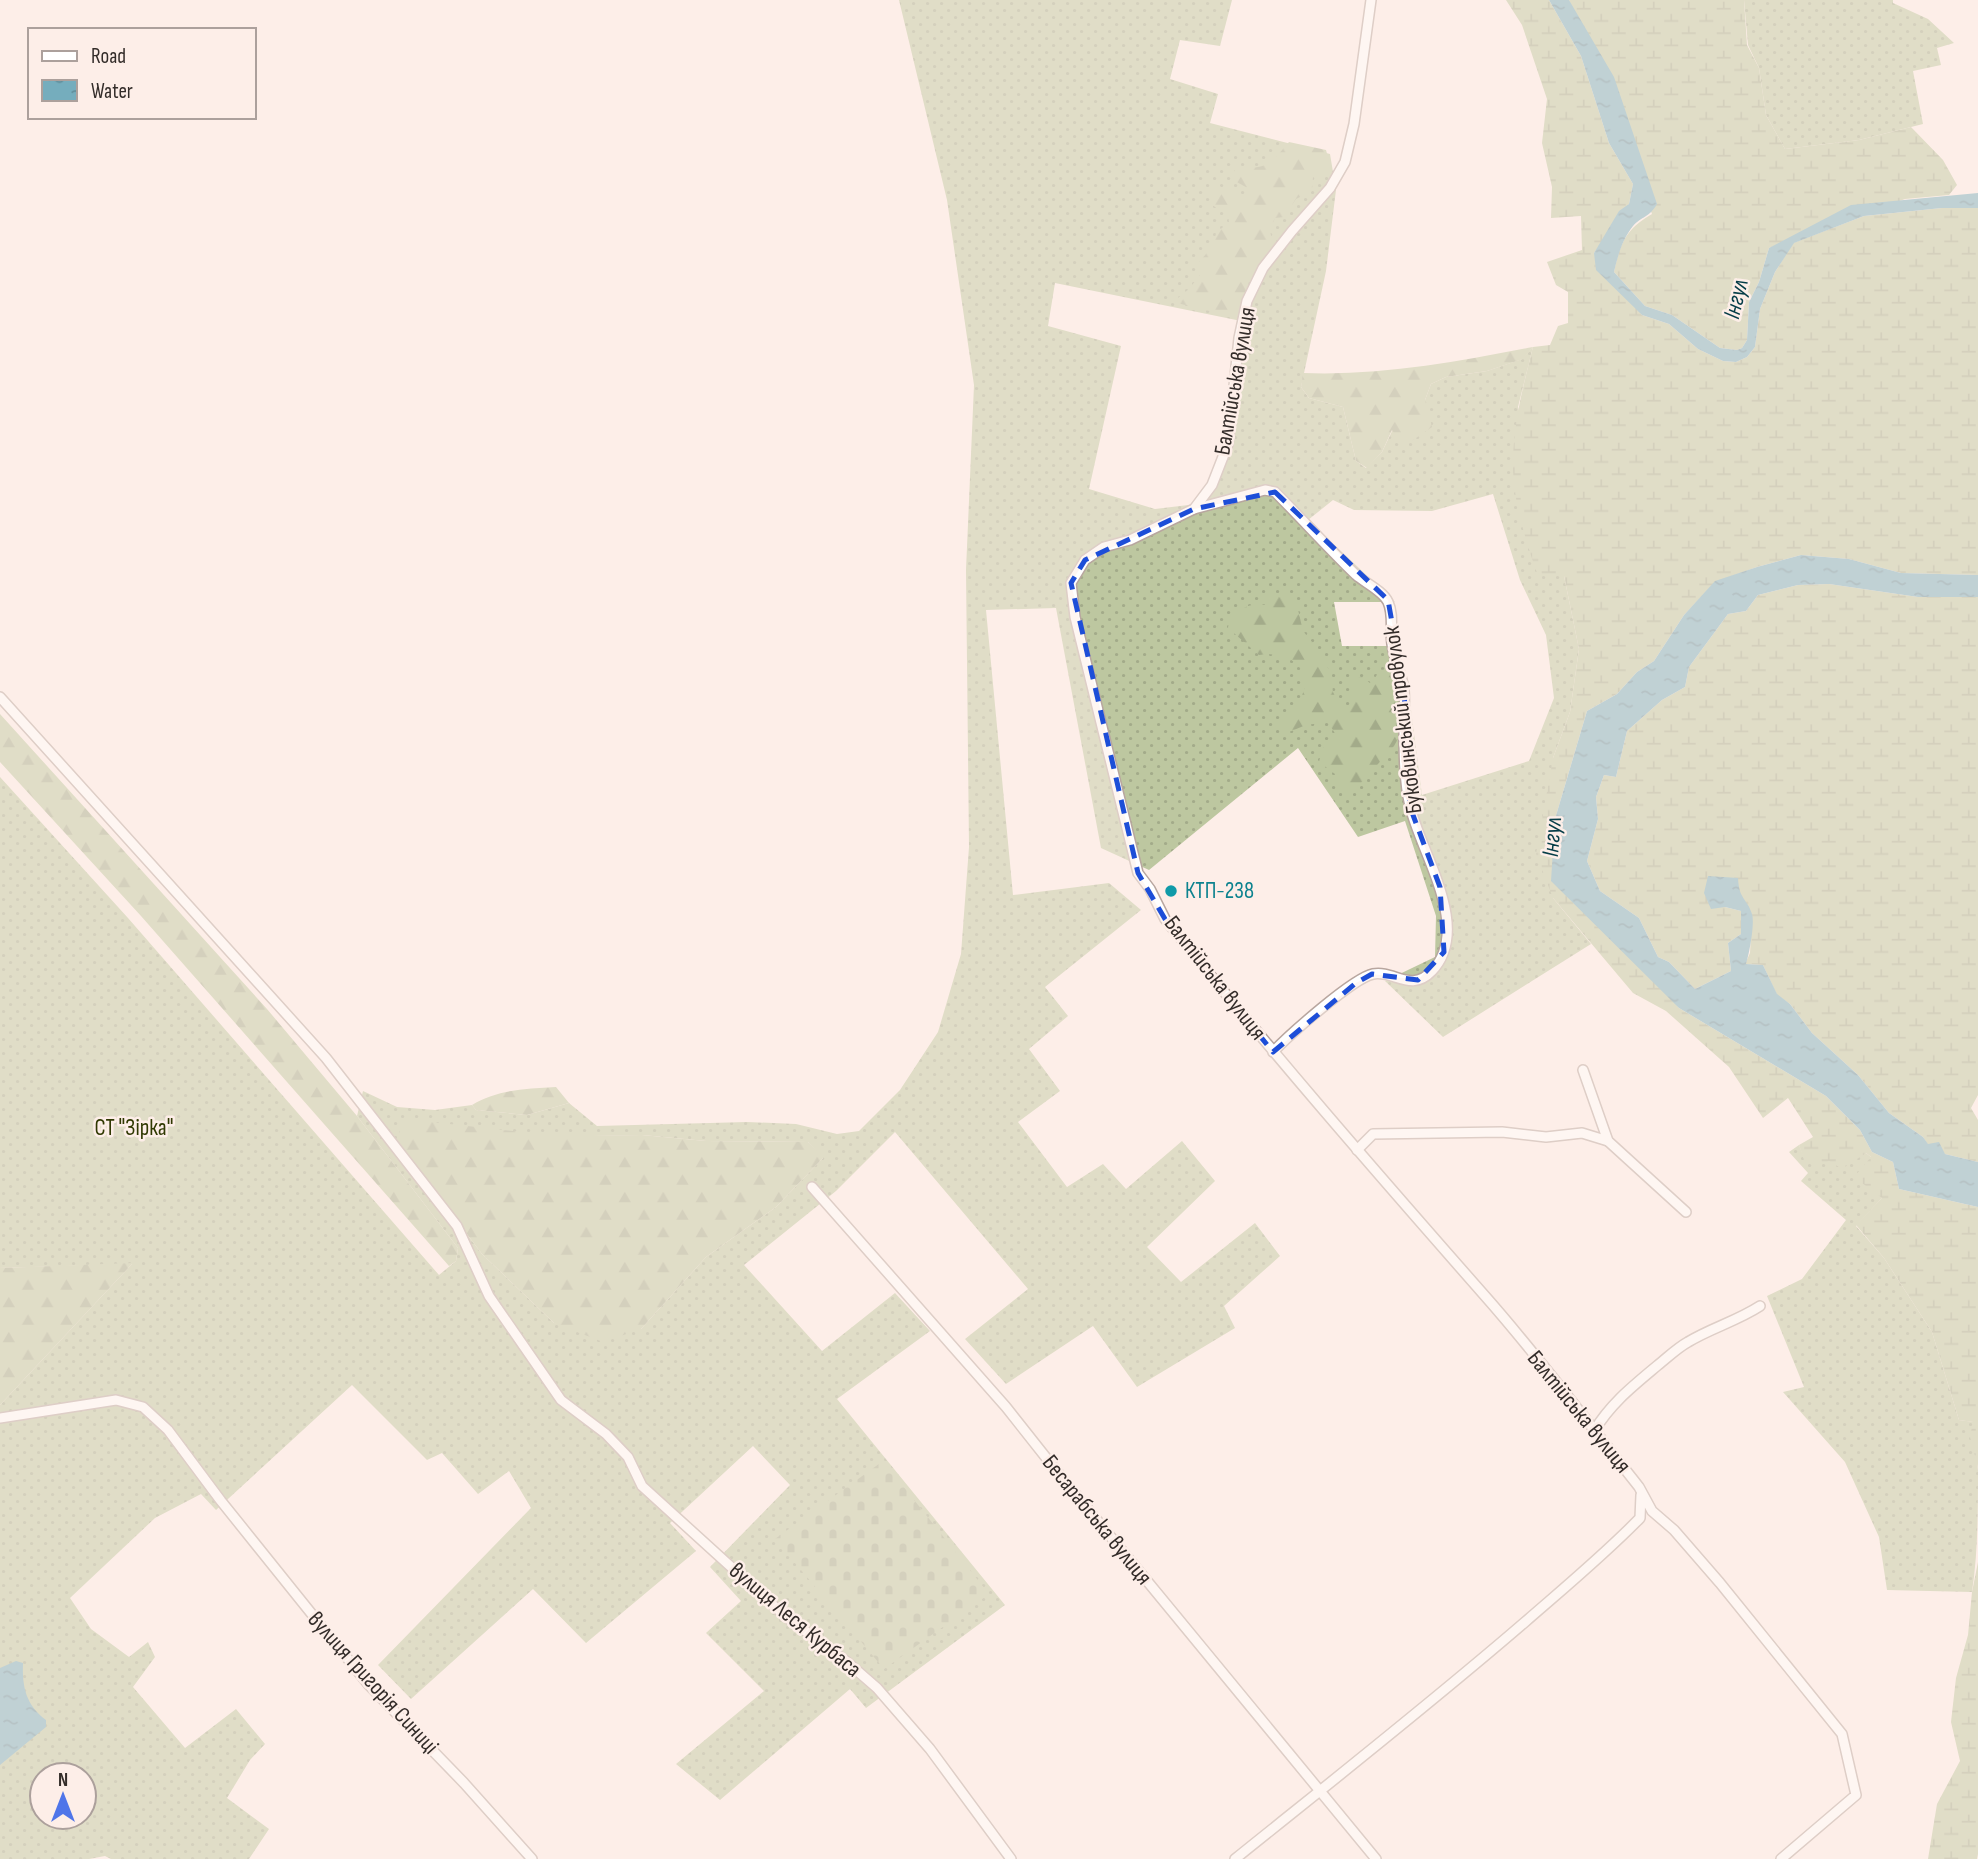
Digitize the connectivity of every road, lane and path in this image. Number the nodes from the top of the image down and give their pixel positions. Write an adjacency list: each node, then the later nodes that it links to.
1 (1371, 0): 2 (street, Балтійська вулиця)
2 (1194, 509): 4 (street, Балтійська вулиця); 4 (street, Буковинський провулок)
3 (0, 697): 16 (street, вулиця Леся Курбаса)
4 (1273, 1052): 7 (street, Балтійська вулиця)
5 (1583, 1070): 6 (street)
6 (1608, 1141): 7 (street); 9 (street)
7 (1357, 1150): 12 (street, Балтійська вулиця)
8 (812, 1187): 14 (street, Бесарабська вулиця)
9 (1686, 1212)
10 (1760, 1306): 12 (street)
11 (0, 1418): 15 (street, вулиця Григорія Синиці)
12 (1594, 1431): 13 (street, Балтійська вулиця)
13 (1639, 1487): 14 (street); 19 (street, Балтійська вулиця)
14 (1320, 1791): 17 (street); 18 (street, Бесарабська вулиця)
15 (532, 1859)
16 (1011, 1859)
17 (1234, 1859)
18 (1376, 1859)
19 (1781, 1859)

